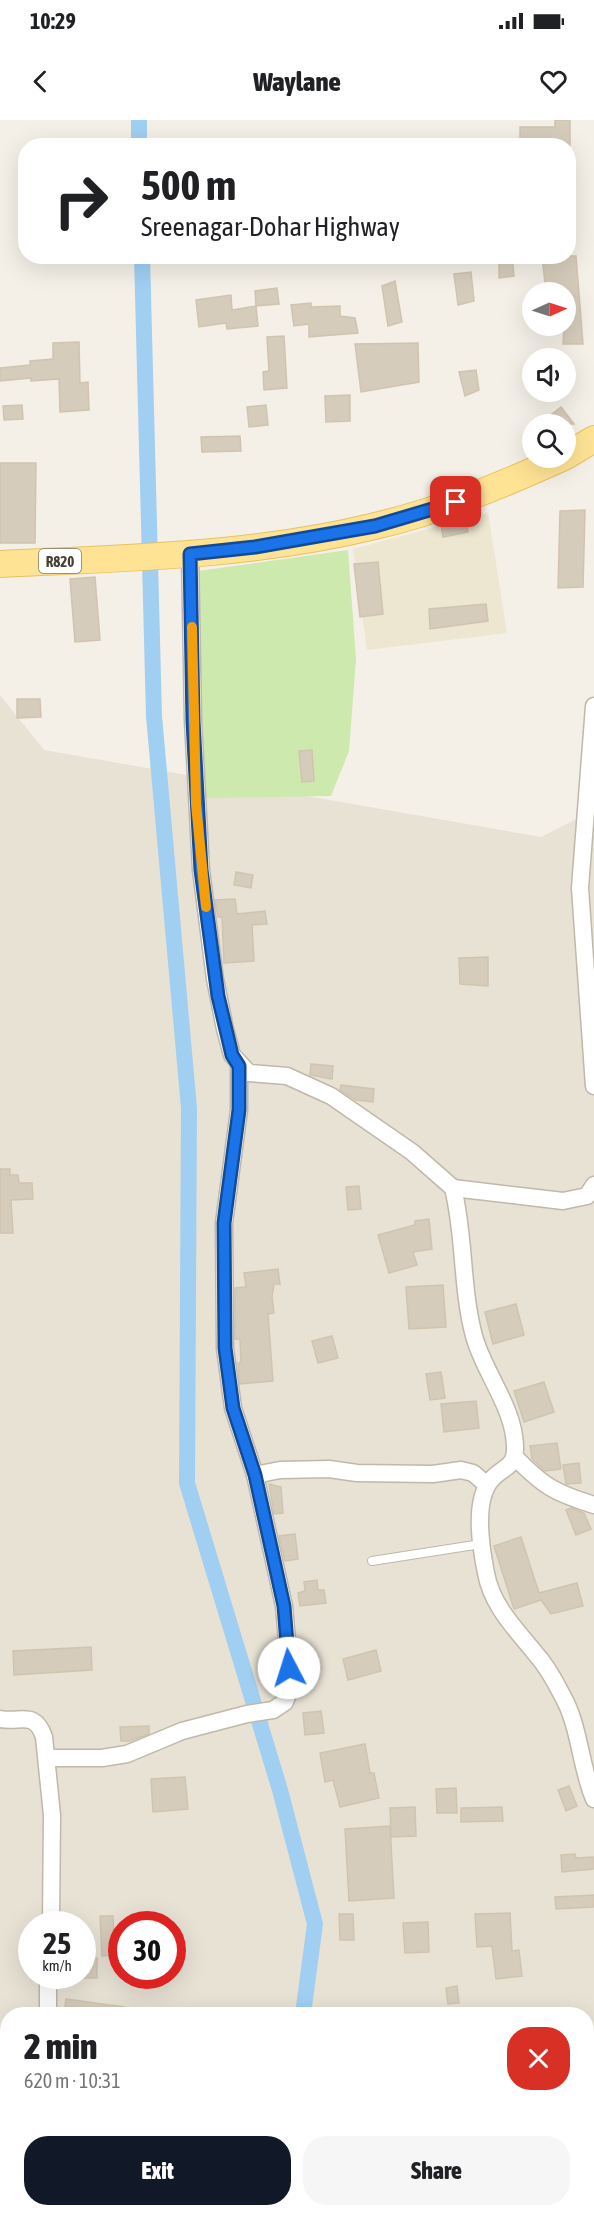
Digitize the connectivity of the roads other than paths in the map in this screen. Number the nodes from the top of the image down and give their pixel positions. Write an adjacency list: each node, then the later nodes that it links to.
1 (594, 439): 2 (main road, R820)
2 (576, 450)
3 (539, 468): 4 (main road, R820)
4 (184, 554): 5 (main road, R820); 7 (street)
5 (0, 564)
6 (594, 706): 8 (street)
7 (239, 1066): 10 (street); 12 (street)
8 (594, 1086)
9 (594, 1185): 10 (street)
10 (453, 1188): 11 (street)
11 (515, 1456): 13 (street); 14 (street)
12 (255, 1475): 13 (street); 18 (street)
13 (487, 1485): 15 (street)
14 (594, 1505)
15 (481, 1544): 16 (lane); 19 (street)
16 (372, 1561)
17 (0, 1719): 18 (street)
18 (47, 1758): 20 (street)
19 (594, 1799)
20 (51, 1911)
21 (48, 1989): 22 (street)
22 (48, 2007)

